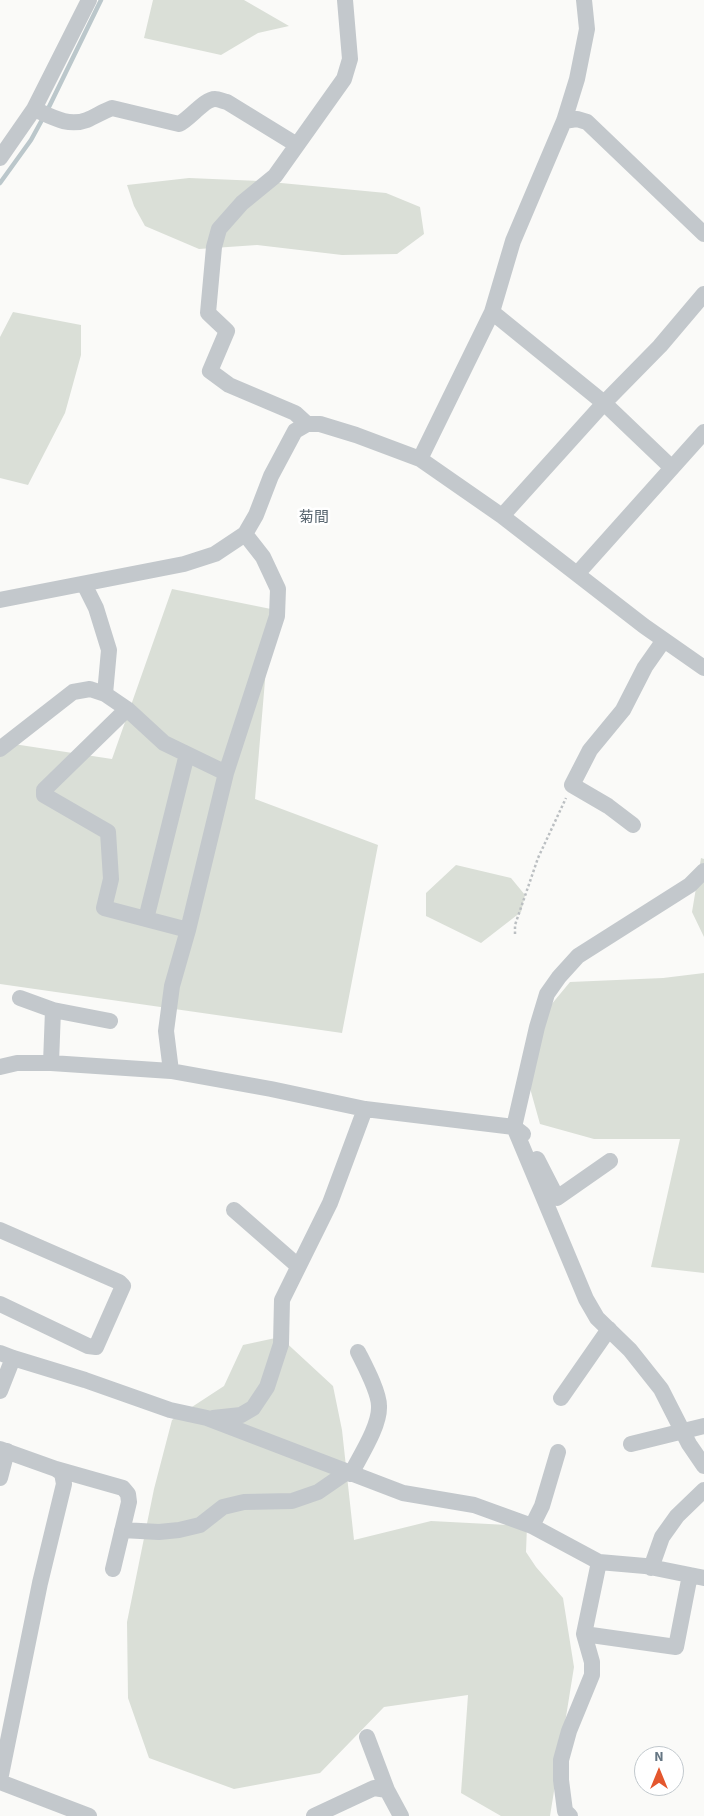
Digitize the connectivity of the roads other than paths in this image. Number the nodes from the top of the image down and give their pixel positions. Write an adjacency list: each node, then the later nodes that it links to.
1 (89, 0): 4 (street)
2 (345, 0): 6 (street)
3 (584, 0): 5 (street)
4 (34, 109): 6 (street); 7 (street)
5 (564, 121): 8 (street); 10 (street)
6 (297, 145): 12 (street)
7 (0, 158)
8 (704, 234)
9 (704, 294): 11 (street)
10 (492, 312): 11 (street); 14 (street)
11 (604, 404): 15 (street); 16 (street)
12 (307, 424): 14 (street); 17 (street)
13 (704, 432): 15 (street)
14 (420, 459): 16 (street)
15 (672, 468): 18 (street)
16 (502, 516): 18 (street)
17 (245, 534): 19 (street); 27 (street)
18 (577, 574): 21 (street)
19 (84, 584): 20 (street); 23 (street)
20 (0, 600)
21 (664, 640): 22 (street); 28 (street)
22 (704, 668)
23 (105, 694): 24 (street); 25 (street)
24 (127, 709): 26 (street); 30 (street)
25 (0, 750)
26 (187, 754): 27 (street); 30 (street)
27 (226, 773): 31 (street)
28 (633, 825)
29 (704, 871): 39 (street)
30 (146, 919): 31 (street)
31 (188, 930): 37 (street)
32 (20, 998): 33 (street)
33 (53, 1010): 34 (street); 35 (street)
34 (110, 1021)
35 (51, 1063): 36 (street); 37 (street)
36 (0, 1067)
37 (171, 1071): 38 (street)
38 (365, 1109): 39 (street); 43 (street)
39 (514, 1127): 40 (street); 45 (street)
40 (610, 1161)
41 (234, 1210): 43 (street)
42 (0, 1230): 44 (street)
43 (298, 1266): 50 (street)
44 (0, 1304)
45 (609, 1329): 49 (street); 52 (street)
46 (358, 1352): 58 (street)
47 (6, 1356): 48 (street); 50 (street)
48 (0, 1392)
49 (561, 1398)
50 (207, 1418): 58 (street)
51 (704, 1426): 52 (street)
52 (682, 1431): 53 (street); 56 (street)
53 (631, 1444)
54 (4, 1450): 57 (street); 59 (street)
55 (558, 1452): 61 (street)
56 (704, 1466)
57 (56, 1469): 62 (street); 69 (street)
58 (349, 1473): 61 (street); 62 (street)
59 (0, 1478)
60 (704, 1490): 64 (street)
61 (532, 1526): 63 (street)
62 (122, 1530): 65 (street)
63 (599, 1562): 64 (street); 67 (street)
64 (651, 1568): 66 (street)
65 (113, 1569)
66 (697, 1577): 67 (street)
67 (584, 1634): 74 (street)
68 (367, 1737): 70 (street)
69 (0, 1781): 71 (street)
70 (387, 1790): 72 (street); 73 (street)
71 (89, 1816)
72 (314, 1816)
73 (401, 1816)
74 (570, 1816)

